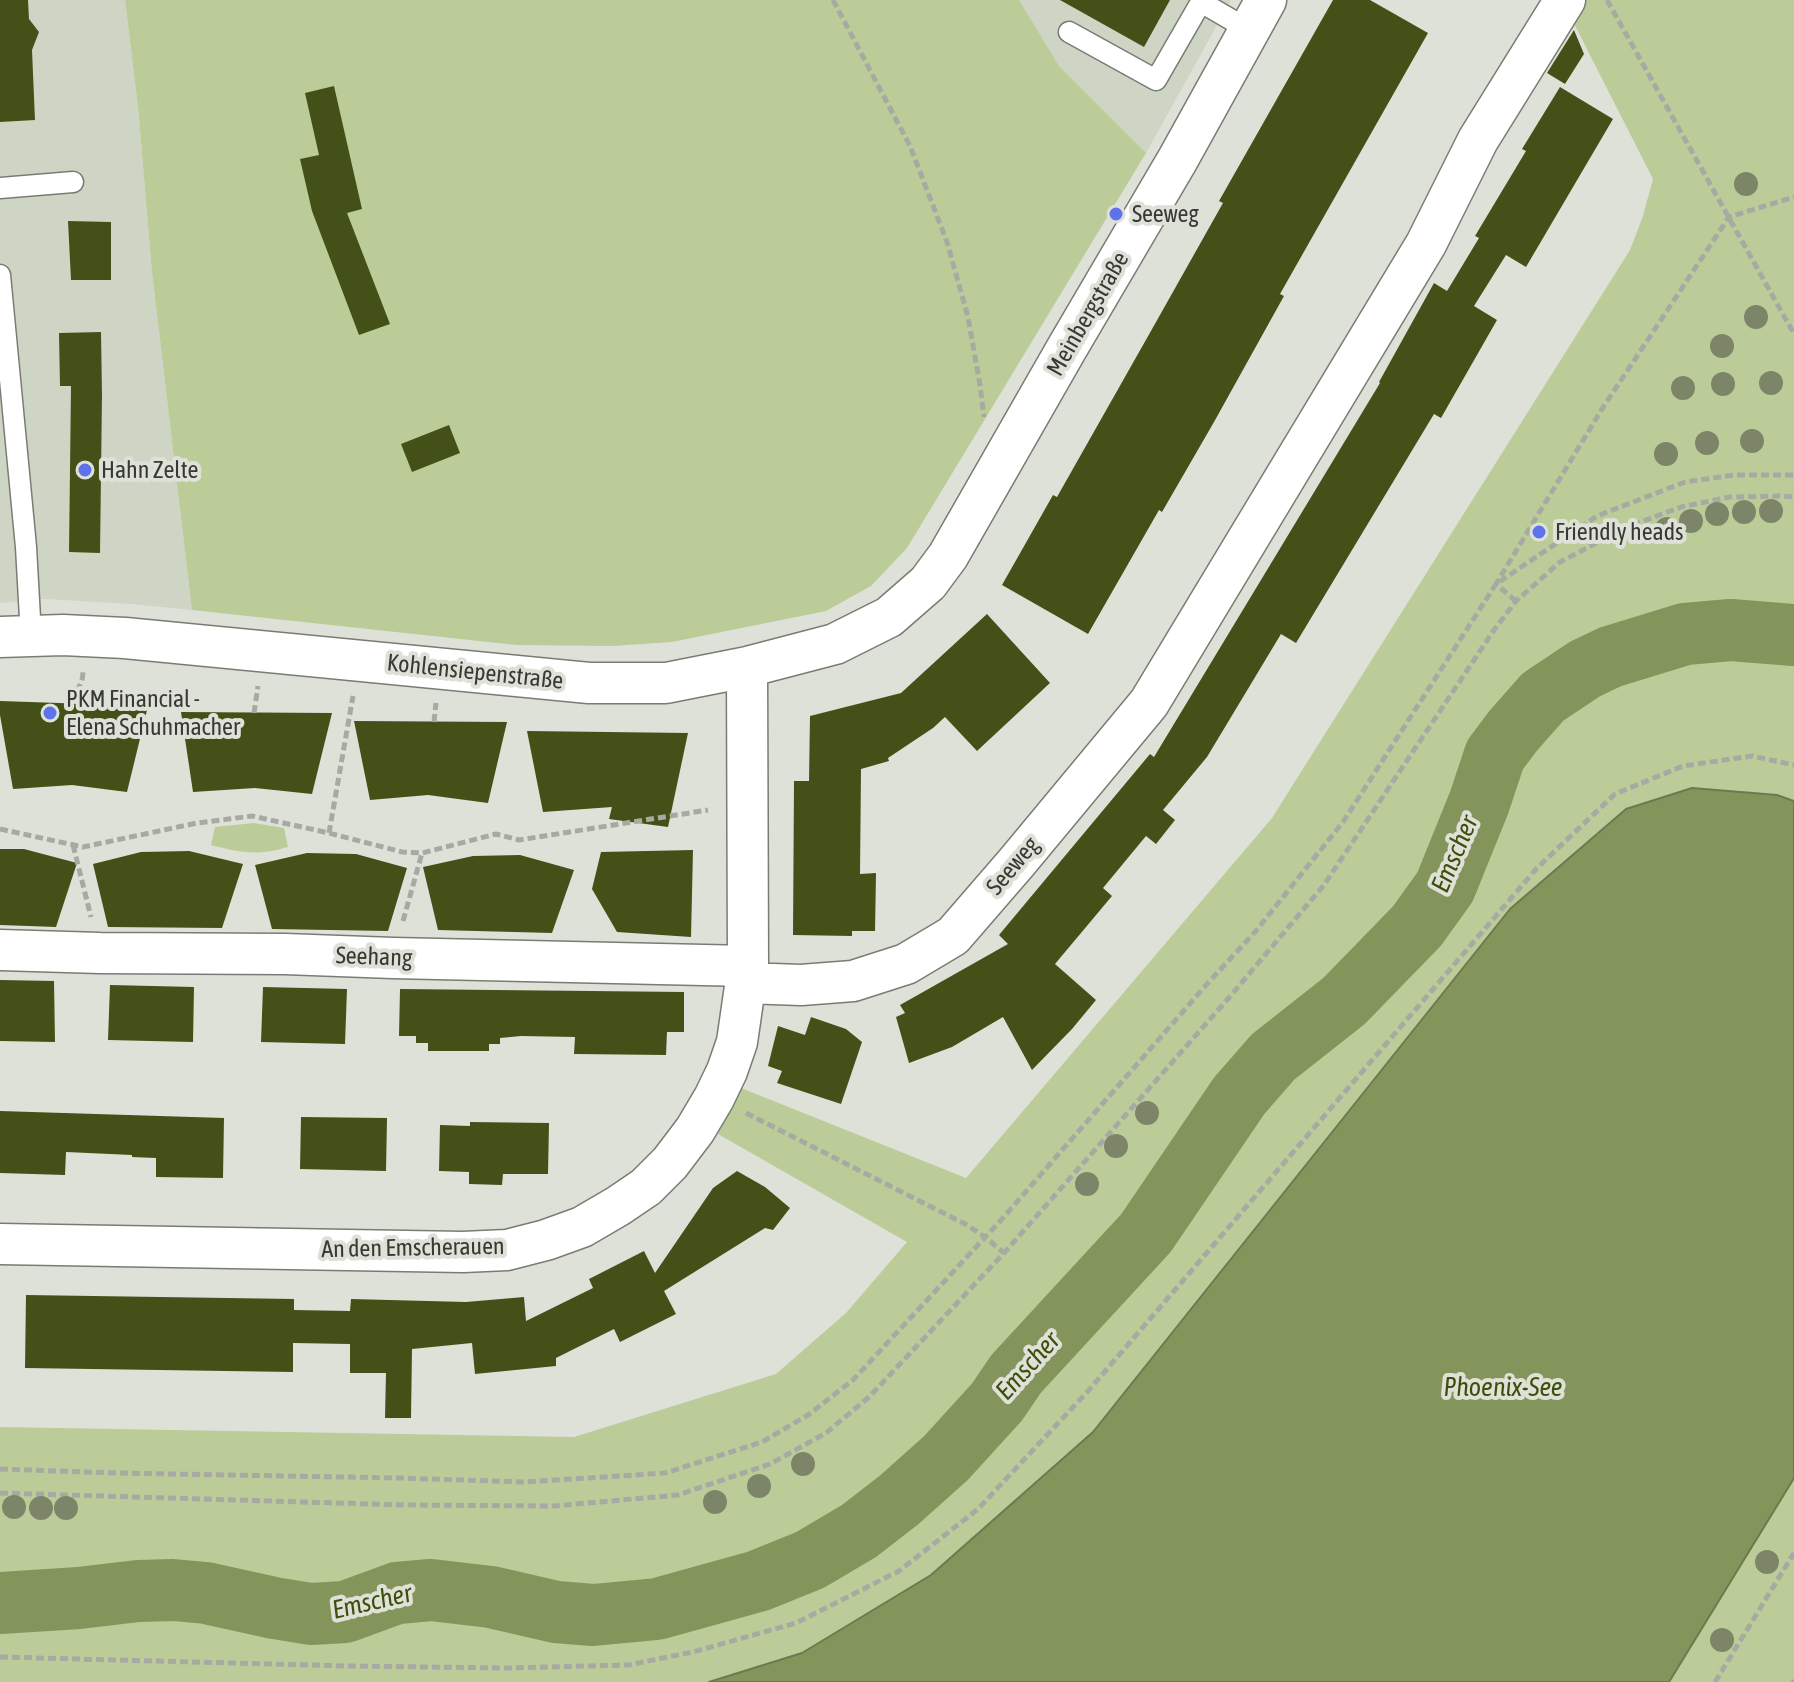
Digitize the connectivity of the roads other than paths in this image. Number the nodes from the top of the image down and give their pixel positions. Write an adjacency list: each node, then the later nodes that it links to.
1 (1565, 0): 11 (street, Seeweg)
2 (1258, 15): 3 (lane); 7 (street, Meinbergstraße)
3 (1069, 32)
4 (73, 182): 5 (lane)
5 (0, 188)
6 (0, 275): 8 (lane)
7 (928, 583): 9 (street, Kohlensiepenstraße)
8 (16, 636): 9 (street, Kohlensiepenstraße)
9 (747, 667): 11 (street, An den Emscherauen)
10 (0, 950): 11 (street, Seehang)
11 (747, 974): 12 (street, An den Emscherauen)
12 (0, 1244)

